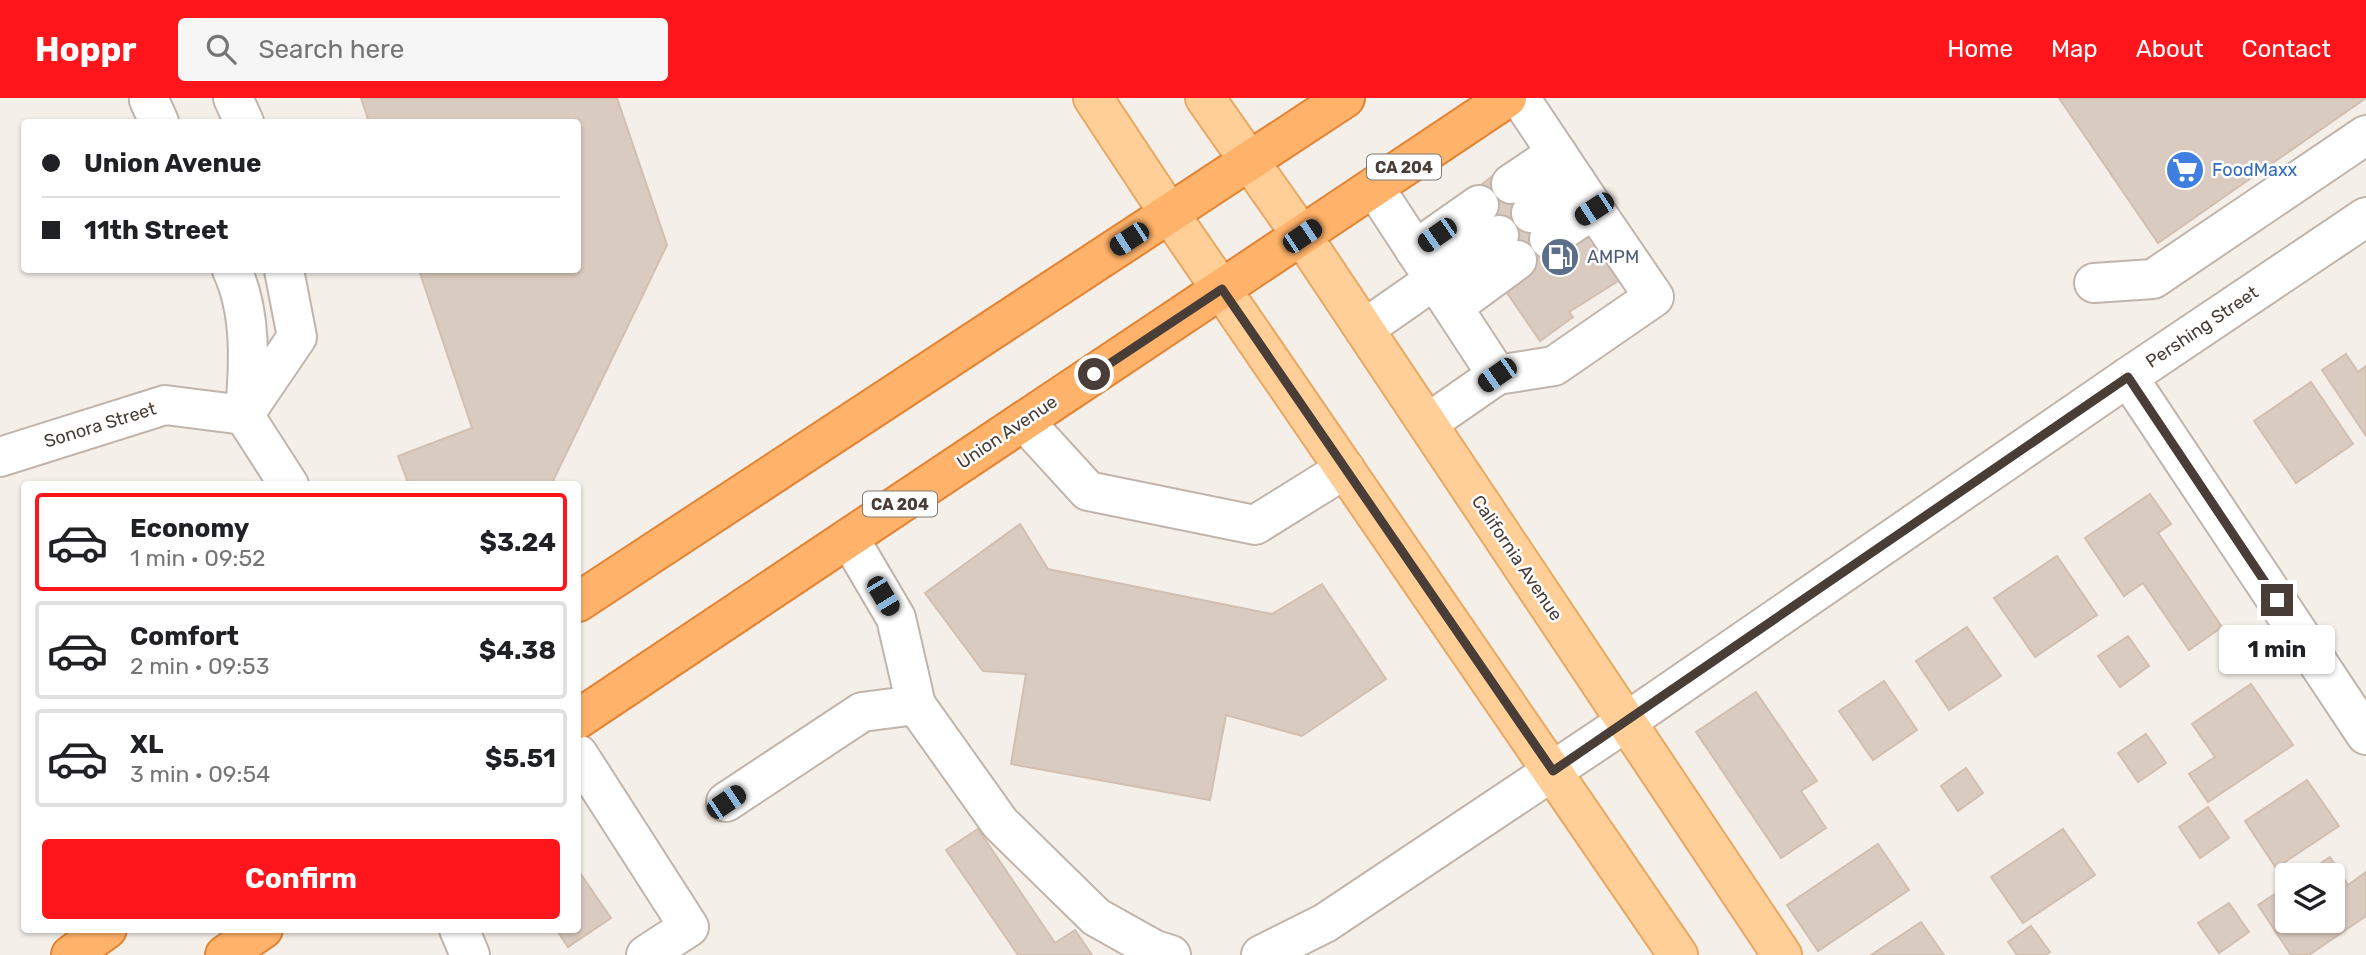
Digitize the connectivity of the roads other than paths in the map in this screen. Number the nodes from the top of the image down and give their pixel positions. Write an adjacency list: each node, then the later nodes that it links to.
1 (150, 98): 8 (street)
2 (233, 98): 9 (street)
3 (1093, 98): 14 (main road)
4 (1205, 98): 11 (main road, California Avenue)
5 (1345, 98): 11 (highway)
6 (1507, 98): 13 (highway, Union Avenue / CA 204)
7 (1520, 98): 12 (street)
8 (158, 119)
9 (243, 119)
10 (2366, 135): 20 (street)
11 (1250, 162): 14 (highway); 16 (main road, California Avenue)
12 (1576, 181): 12 (street); 23 (street)
13 (1374, 187): 16 (highway, Union Avenue / CA 204); 19 (street)
14 (1169, 213): 21 (main road); 32 (highway)
15 (2366, 217): 24 (street, Pershing Street)
16 (1302, 236): 21 (highway, Union Avenue / CA 204); 22 (main road, California Avenue)
17 (234, 273): 25 (street)
18 (285, 273): 25 (street)
19 (1434, 279): 19 (street); 22 (street); 23 (street)
20 (2094, 283)
21 (1222, 289): 26 (highway, Union Avenue / CA 204); 29 (main road)
22 (1364, 329): 27 (main road, California Avenue)
23 (1497, 375): 27 (street)
24 (2128, 377): 35 (street, Pershing Street); 36 (street)
25 (244, 415): 28 (street, Sonora Street); 30 (street)
26 (1024, 421): 29 (street); 31 (highway, Union Avenue / CA 204)
27 (1428, 423): 35 (main road, California Avenue)
28 (0, 457)
29 (1345, 469): 38 (main road)
30 (286, 481)
31 (849, 538): 33 (street); 34 (highway, Union Avenue / CA 204)
32 (581, 600)
33 (916, 705): 39 (street); 47 (street)
34 (581, 717)
35 (1626, 722): 38 (street, Pershing Street); 50 (main road, California Avenue)
36 (2366, 735)
37 (581, 759): 46 (street)
38 (1553, 771): 48 (street, Pershing Street); 49 (main road)
39 (726, 802)
40 (101, 933): 43 (highway)
41 (257, 933): 44 (highway)
42 (460, 933): 45 (street)
43 (71, 955)
44 (225, 955)
45 (470, 955)
46 (646, 955)
47 (1171, 955)
48 (1261, 955)
49 (1678, 955)
50 (1782, 955)

